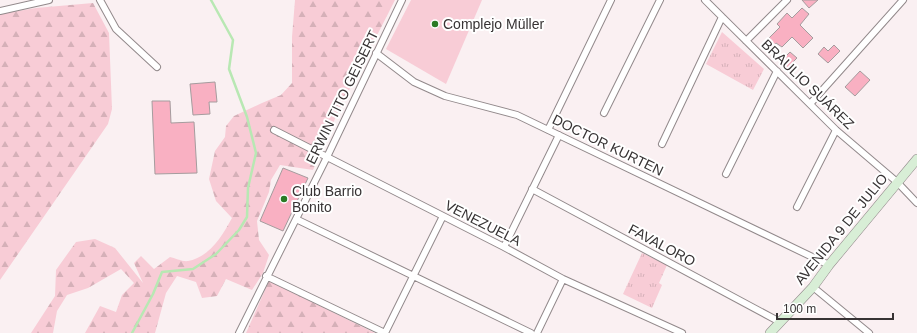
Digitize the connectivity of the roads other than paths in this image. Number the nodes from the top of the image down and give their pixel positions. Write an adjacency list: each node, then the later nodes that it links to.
1 (50, 0): 9 (street)
2 (100, 0): 13 (street)
3 (402, 0): 12 (street, ERWIN TITO GEISERT)
4 (611, 0): 18 (street)
5 (660, 0): 16 (street)
6 (705, 0): 10 (street, BRAULIO SUÁREZ)
7 (787, 0): 11 (street)
8 (903, 0): 15 (street)
9 (0, 11)
10 (722, 18): 11 (street, BRAULIO SUÁREZ); 21 (street)
11 (746, 41): 14 (street, BRAULIO SUÁREZ)
12 (376, 53): 18 (street, DOCTOR KURTEN); 22 (street, ERWIN TITO GEISERT)
13 (157, 67)
14 (777, 71): 15 (street, BRAULIO SUÁREZ); 24 (street)
15 (810, 104): 19 (street, BRAULIO SUÁREZ)
16 (604, 113)
17 (274, 130): 22 (street, VENEZUELA)
18 (548, 130): 20 (street, DOCTOR KURTEN)
19 (836, 130): 25 (street, BRAULIO SUÁREZ); 28 (street)
20 (559, 135): 26 (street); 32 (street, DOCTOR KURTEN)
21 (662, 144)
22 (327, 157): 29 (street, VENEZUELA); 30 (street, ERWIN TITO GEISERT)
23 (917, 159): 25 (main road, AVENIDA 9 DE JULIO)
24 (726, 174)
25 (897, 182): 27 (street, BRAULIO SUÁREZ); 32 (main road, AVENIDA 9 DE JULIO)
26 (532, 189): 31 (street); 37 (street, FAVALORO)
27 (917, 203)
28 (797, 207)
29 (443, 216): 31 (street, VENEZUELA); 34 (street)
30 (296, 219): 33 (street, ERWIN TITO GEISERT); 34 (street)
31 (504, 247): 35 (street, VENEZUELA)
32 (829, 265): 36 (main road, AVENIDA 9 DE JULIO)
33 (266, 276): 38 (street, ERWIN TITO GEISERT); 39 (street)
34 (414, 276): 39 (street); 40 (street)
35 (563, 279): 41 (street); 42 (street, VENEZUELA)
36 (813, 287): 37 (main road, AVENIDA 9 DE JULIO); 44 (street)
37 (780, 322): 43 (main road, AVENIDA 9 DE JULIO)
38 (239, 333)
39 (385, 333)
40 (531, 333)
41 (537, 333)
42 (682, 333)
43 (770, 333)
44 (869, 333)

